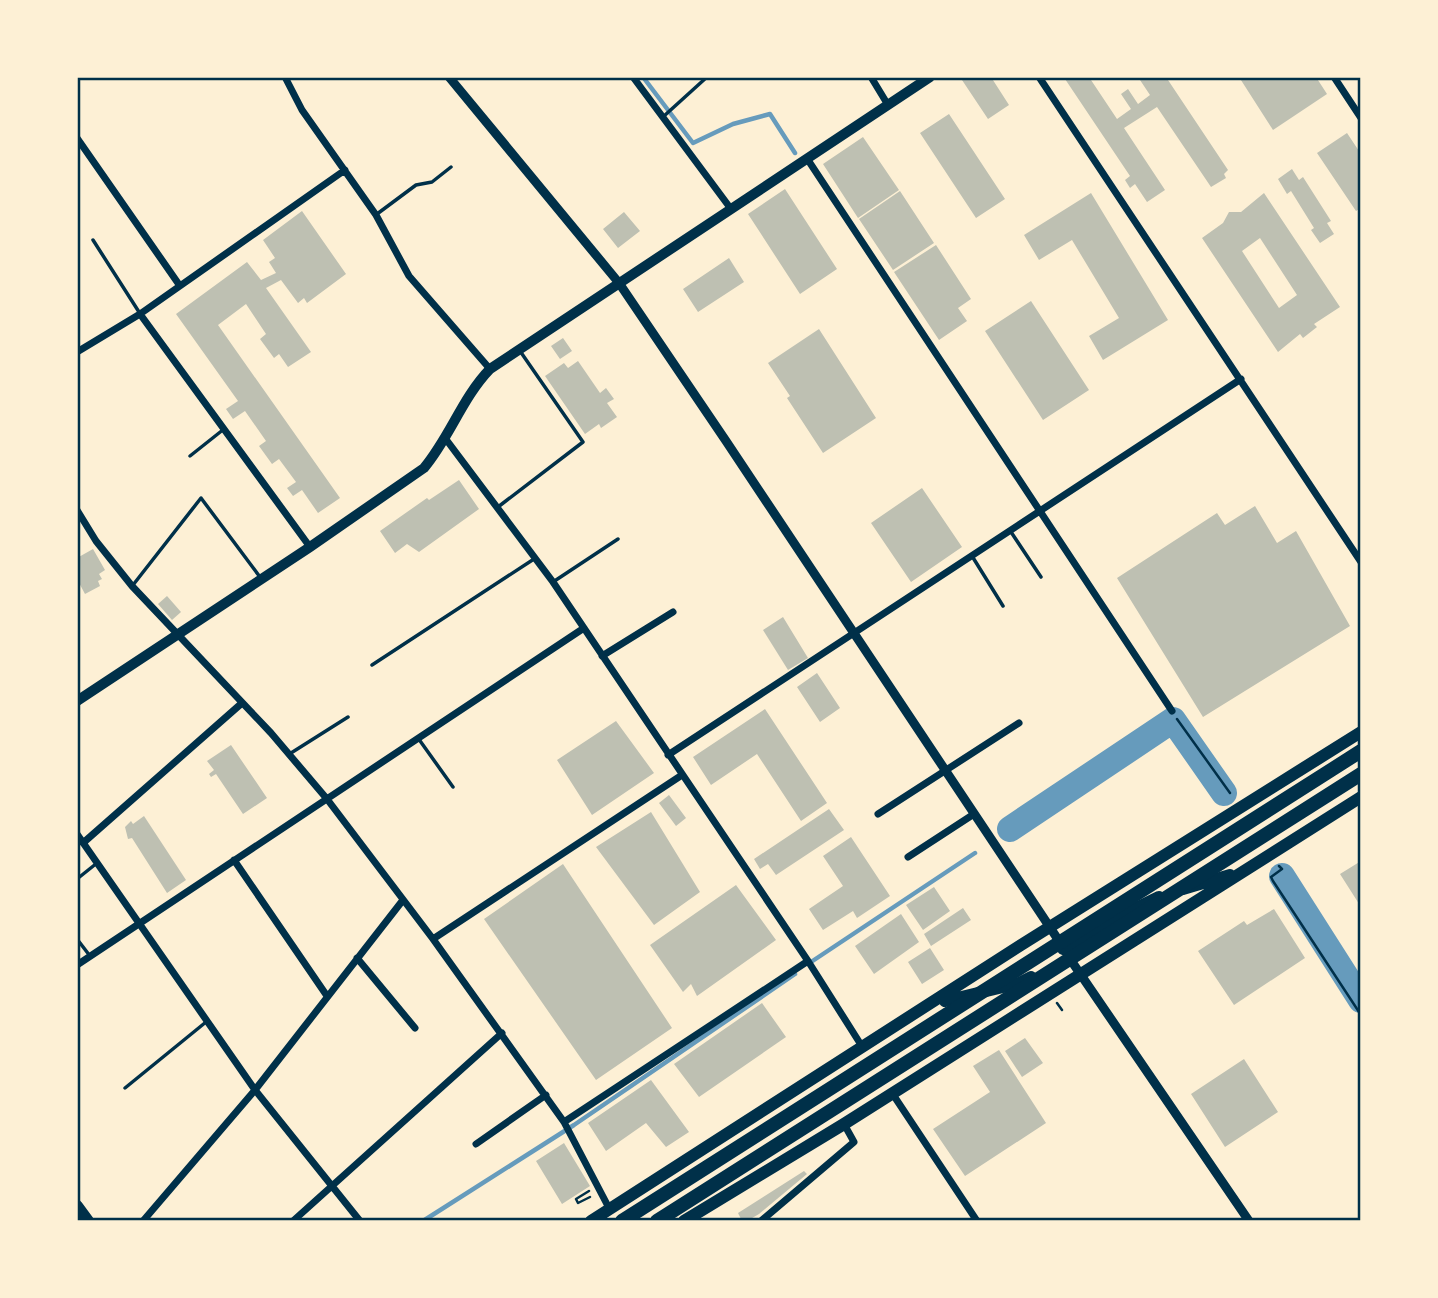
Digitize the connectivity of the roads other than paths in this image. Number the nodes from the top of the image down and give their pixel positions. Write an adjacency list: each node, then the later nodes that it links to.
1 (285, 77): 15 (street)
2 (449, 77): 19 (street)
3 (633, 77): 10 (street)
4 (707, 77): 10 (lane)
5 (871, 77): 9 (street)
6 (930, 77): 9 (main road)
7 (1039, 77): 25 (street)
8 (1334, 77): 11 (street)
9 (888, 105): 13 (main road)
10 (666, 114): 16 (street)
11 (1361, 118)
12 (77, 138): 20 (street)
13 (808, 160): 16 (main road); 31 (street)
14 (451, 167): 17 (lane)
15 (345, 170): 17 (street); 20 (street)
16 (731, 209): 19 (main road)
17 (376, 215): 24 (street)
18 (93, 240): 21 (lane)
19 (619, 283): 22 (main road); 45 (street)
20 (180, 286): 21 (street)
21 (140, 314): 23 (street); 26 (street)
22 (519, 349): 24 (main road); 29 (lane)
23 (77, 352)
24 (490, 369): 27 (main road)
25 (1241, 379): 31 (street); 37 (street)
26 (224, 429): 28 (lane); 34 (street)
27 (445, 438): 29 (street); 34 (main road)
28 (190, 456)
29 (498, 508): 36 (street)
30 (77, 510): 41 (street)
31 (1041, 510): 32 (street); 51 (street)
32 (1010, 530): 35 (street); 38 (lane)
33 (618, 539): 40 (lane)
34 (310, 547): 39 (main road)
35 (972, 556): 42 (lane); 45 (street)
36 (536, 558): 40 (street); 48 (lane)
37 (1361, 562)
38 (1041, 577)
39 (261, 580): 41 (lane); 46 (main road)
40 (553, 582): 44 (street)
41 (132, 586): 46 (street)
42 (1003, 606)
43 (673, 612): 47 (street)
44 (584, 628): 47 (street); 55 (street)
45 (854, 634): 59 (street); 61 (street)
46 (177, 636): 49 (main road); 50 (street)
47 (603, 656): 59 (street)
48 (373, 665)
49 (77, 701)
50 (242, 703): 58 (street); 70 (street)
51 (1172, 711)
52 (348, 717): 58 (lane)
53 (1019, 723): 61 (street)
54 (1361, 732): 56 (main road)
55 (418, 738): 64 (lane); 66 (street)
56 (1348, 740): 60 (main road); 78 (main road)
57 (1361, 751): 108 (highway)
58 (289, 754): 66 (street)
59 (668, 755): 63 (street)
60 (1361, 760)
61 (945, 770): 67 (street); 68 (street)
62 (1361, 774): 109 (highway)
63 (682, 775): 80 (street); 84 (street)
64 (453, 787)
65 (1361, 797): 74 (main road)
66 (327, 799): 72 (street); 76 (street)
67 (878, 814)
68 (974, 814): 71 (street); 78 (street)
69 (77, 834): 70 (street)
70 (83, 843): 73 (street)
71 (908, 858)
72 (234, 860): 77 (street); 87 (street)
73 (97, 862): 75 (lane); 77 (street)
74 (1247, 870): 81 (main road); 86 (main road)
75 (77, 879)
76 (403, 900): 80 (street); 83 (street)
77 (139, 923): 82 (street); 89 (street)
78 (1050, 927): 81 (street); 88 (main road)
79 (77, 939): 82 (lane)
80 (433, 939): 91 (street)
81 (1066, 952): 86 (street); 88 (main road)
82 (90, 956): 85 (street)
83 (357, 958): 87 (street); 90 (street)
84 (809, 962): 92 (street); 98 (street)
85 (77, 965)
86 (1081, 975): 95 (main road); 113 (street)
87 (327, 996): 94 (street)
88 (922, 1010): 92 (main road)
89 (206, 1022): 93 (lane); 94 (street)
90 (415, 1028)
91 (502, 1033): 96 (street); 100 (street)
92 (863, 1048): 102 (main road)
93 (125, 1088)
94 (255, 1090): 100 (street); 104 (street)
95 (892, 1093): 97 (main road); 112 (street)
96 (546, 1095): 98 (street); 99 (street)
97 (844, 1124): 110 (main road); 111 (street)
98 (567, 1127): 102 (street)
99 (476, 1144)
100 (332, 1186): 105 (street); 106 (street)
101 (77, 1206): 103 (main road)
102 (610, 1210): 107 (main road)
103 (88, 1221)
104 (143, 1221)
105 (293, 1221)
106 (360, 1221)
107 (591, 1221)
108 (622, 1221)
109 (657, 1221)
110 (684, 1221)
111 (761, 1221)
112 (977, 1221)
113 (1249, 1221)

